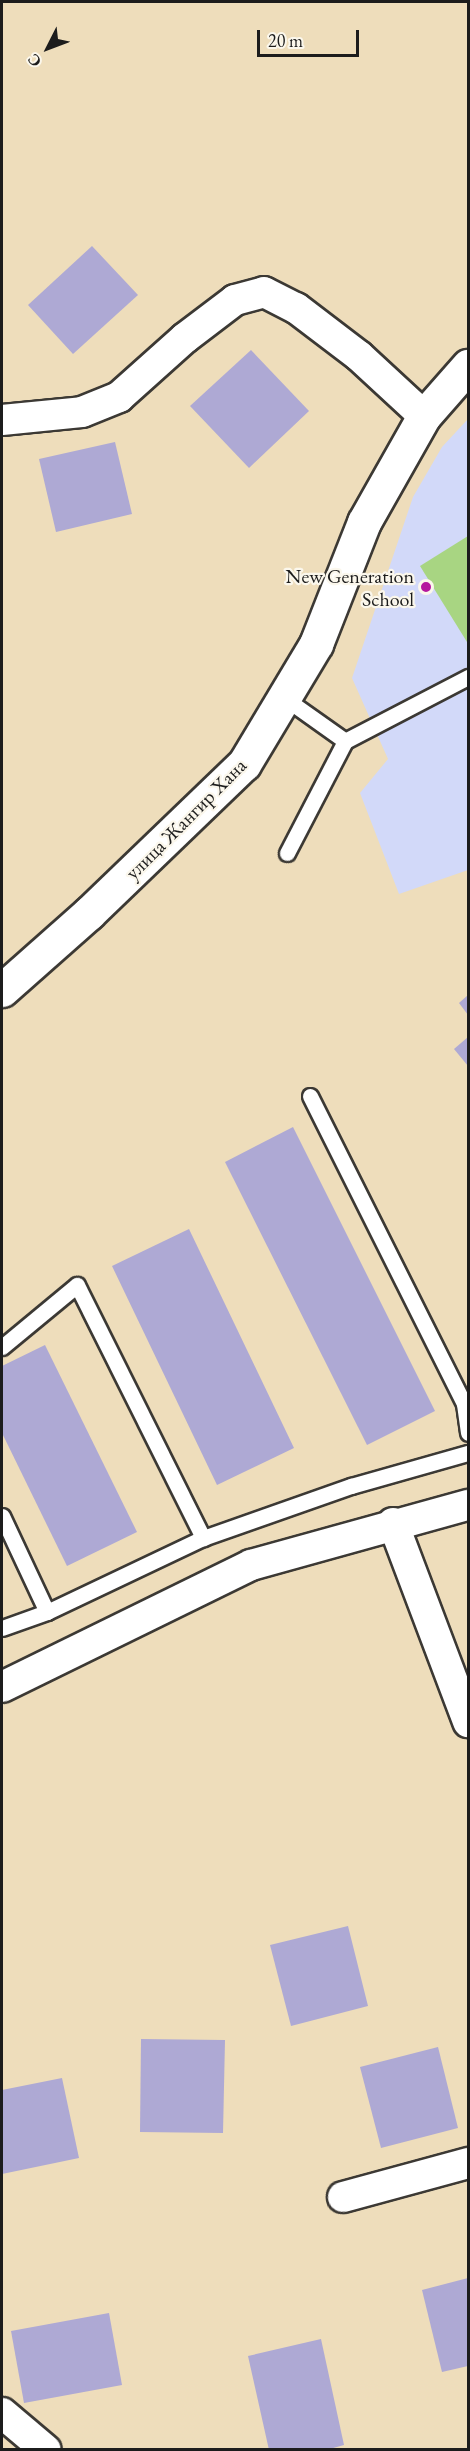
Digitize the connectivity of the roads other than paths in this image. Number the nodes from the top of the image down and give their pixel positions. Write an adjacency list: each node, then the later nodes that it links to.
1 (468, 366): 2 (street, улица Жангир Хана)
2 (424, 416): 3 (street); 5 (street, улица Жангир Хана)
3 (2, 420)
4 (468, 677): 6 (lane)
5 (286, 699): 6 (lane); 8 (street, улица Жангир Хана)
6 (345, 741): 7 (lane)
7 (287, 853)
8 (2, 990)
9 (310, 1096): 11 (lane)
10 (2, 1347): 16 (lane)
11 (468, 1433)
12 (468, 1453): 16 (lane)
13 (468, 1505): 15 (street)
14 (2, 1516): 17 (lane)
15 (393, 1523): 19 (street); 20 (street)
16 (203, 1538): 17 (lane)
17 (46, 1612): 18 (lane)
18 (2, 1628)
19 (2, 1687)
20 (468, 1722)
21 (468, 2163): 22 (street)
22 (343, 2198)
23 (2, 2413): 24 (street)
24 (46, 2450)

